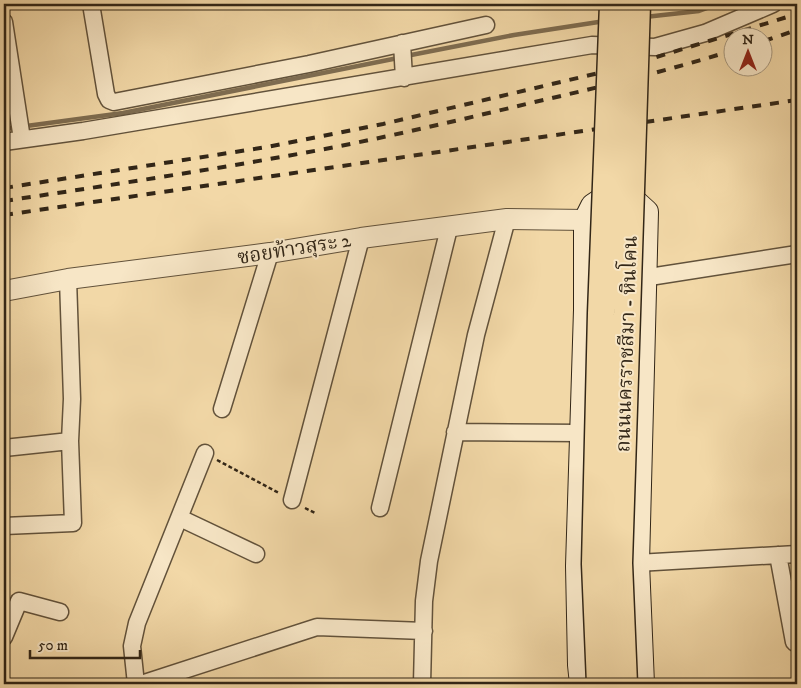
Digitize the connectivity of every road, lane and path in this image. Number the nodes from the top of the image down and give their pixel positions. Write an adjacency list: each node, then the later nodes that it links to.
1 (91, 4): 7 (street)
2 (613, 4): 46 (main road, bridge)
3 (637, 4): 47 (main road, ถนนนครราชสีมา - หินโคน, bridge)
4 (773, 4): 8 (street)
5 (4, 22): 9 (street)
6 (486, 24): 7 (street)
7 (402, 47): 8 (street)
8 (404, 72): 9 (street)
9 (21, 132): 10 (street)
10 (4, 142)
11 (507, 219): 12 (street, ซอยท้าวสุระ 2); 13 (street, ซอยท้าวสุระ 2); 24 (street)
12 (586, 220): 17 (main road); 18 (main road)
13 (449, 228): 14 (street, ซอยท้าวสุระ 2); 30 (street)
14 (361, 238): 15 (street, ซอยท้าวสุระ 2); 29 (street)
15 (270, 253): 19 (street, ซอยท้าวสุระ 2); 23 (street)
16 (797, 254): 18 (street)
17 (586, 268): 18 (main road); 21 (main road)
18 (644, 278): 22 (main road)
19 (68, 279): 20 (street, ซอยท้าวสุระ 2); 26 (street)
20 (4, 291)
21 (586, 310): 22 (main road); 25 (main road)
22 (642, 312): 37 (main road)
23 (222, 409)
24 (455, 432): 25 (street); 39 (street)
25 (582, 433): 45 (main road)
26 (70, 441): 27 (street); 33 (street)
27 (4, 448)
28 (205, 453): 29 (path); 32 (street)
29 (292, 500): 31 (path)
30 (380, 508)
31 (315, 513)
32 (180, 518): 34 (street); 42 (street)
33 (4, 526)
34 (256, 554)
35 (797, 554): 36 (street)
36 (778, 555): 37 (street); 41 (street)
37 (637, 564): 48 (main road)
38 (60, 612): 40 (street)
39 (424, 631): 43 (street); 44 (street)
40 (4, 637)
41 (797, 644)
42 (136, 684)
43 (141, 684)
44 (422, 684)
45 (582, 684)
46 (600, 684)
47 (624, 684)
48 (642, 684)

